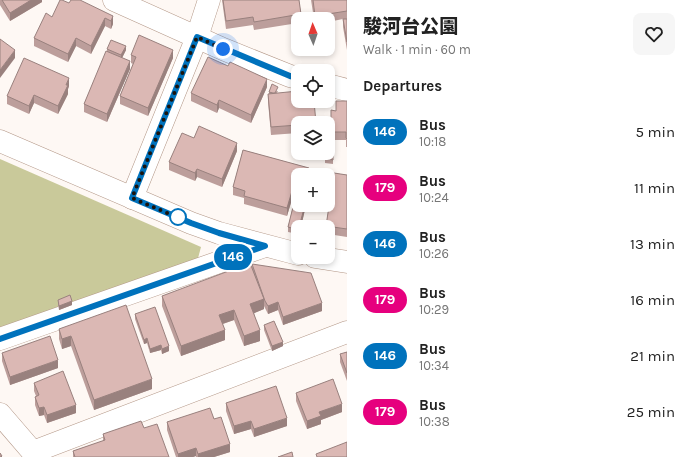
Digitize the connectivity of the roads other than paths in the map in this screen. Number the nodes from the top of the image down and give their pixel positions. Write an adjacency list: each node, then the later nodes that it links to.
1 (114, 0): 3 (street)
2 (209, 0): 3 (street)
3 (197, 37): 4 (street); 8 (street)
4 (291, 76)
5 (335, 87): 6 (street)
6 (347, 90)
7 (0, 141): 8 (street)
8 (132, 198): 9 (street)
9 (265, 246): 10 (street); 14 (street)
10 (291, 252)
11 (335, 260): 12 (street)
12 (347, 262)
13 (347, 332): 16 (street)
14 (0, 339)
15 (0, 414): 16 (street)
16 (35, 455)

